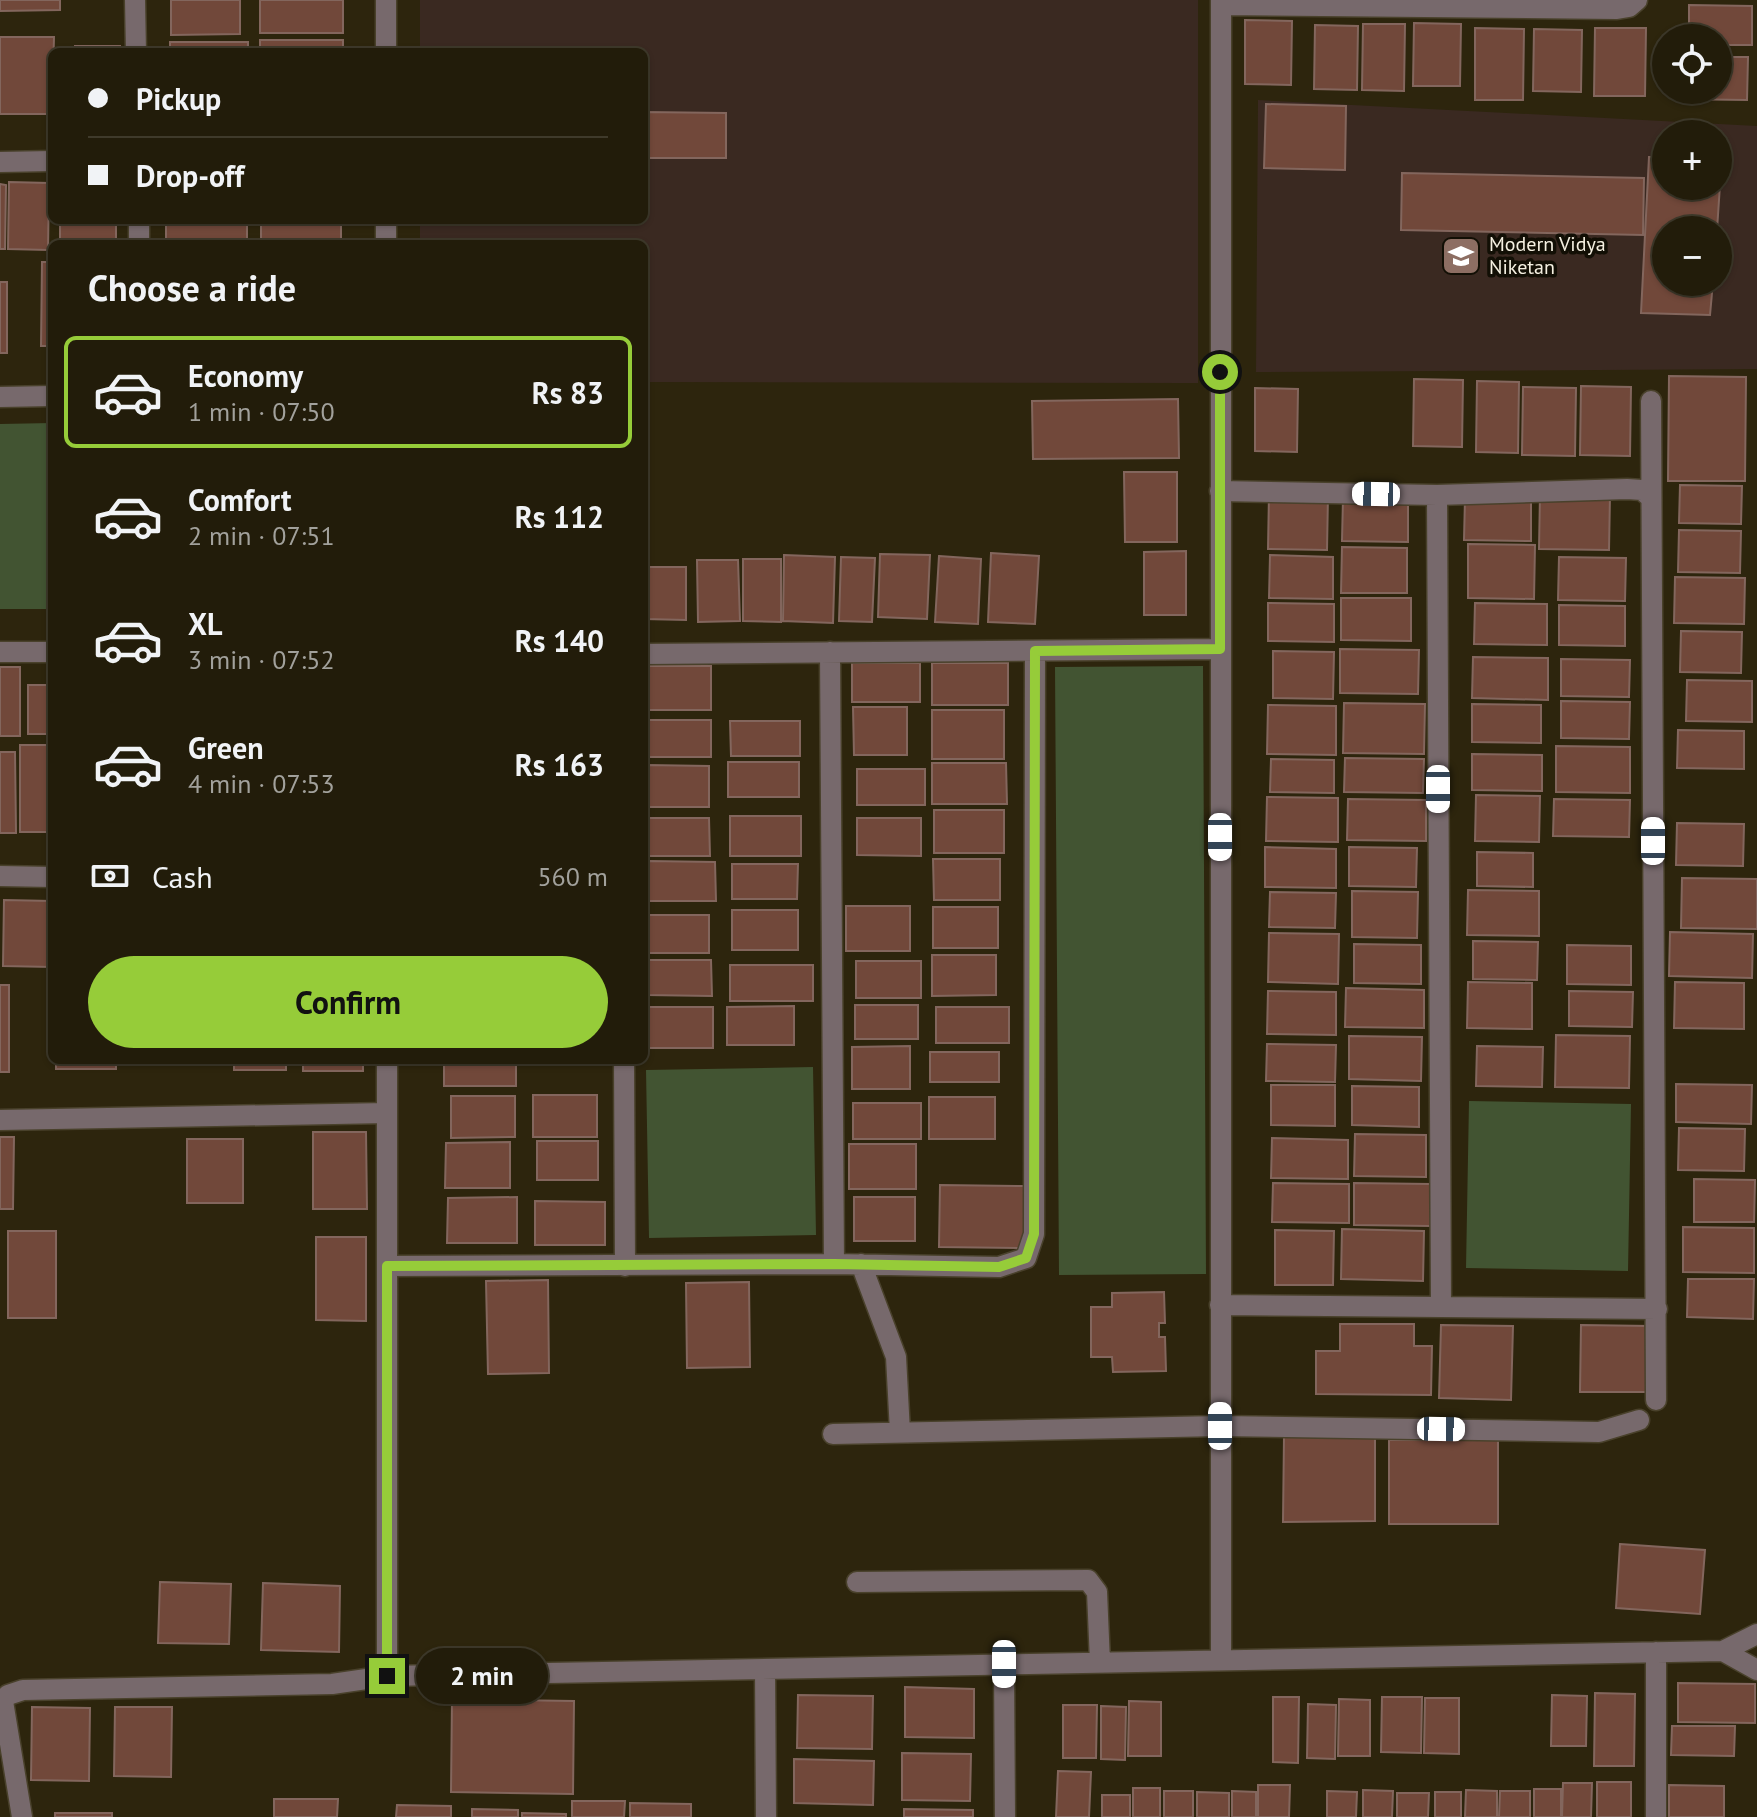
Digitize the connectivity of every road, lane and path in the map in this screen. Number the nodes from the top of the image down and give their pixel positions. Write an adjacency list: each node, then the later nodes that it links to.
1 (135, 0): 5 (street)
2 (386, 0): 6 (street)
3 (1637, 0): 4 (street)
4 (1221, 2): 12 (street)
5 (136, 48)
6 (386, 48)
7 (48, 161): 8 (street)
8 (0, 162)
9 (48, 396): 10 (street)
10 (0, 397)
11 (1651, 401): 14 (street)
12 (1220, 491): 13 (street); 15 (street)
13 (1437, 495): 14 (street); 32 (street)
14 (1651, 498): 33 (street)
15 (1220, 649): 16 (street); 31 (street)
16 (1035, 651): 19 (street); 28 (street)
17 (0, 652): 18 (street)
18 (48, 652)
19 (830, 652): 20 (street); 27 (street)
20 (648, 654)
21 (0, 876): 22 (street)
22 (48, 877)
23 (387, 1064): 25 (street)
24 (624, 1064): 30 (street)
25 (387, 1113): 26 (street); 29 (street)
26 (0, 1120)
27 (834, 1264): 28 (street); 30 (street)
28 (861, 1264): 37 (street)
29 (387, 1266): 30 (street); 48 (street)
30 (625, 1266)
31 (1220, 1305): 32 (street); 36 (street)
32 (1441, 1306): 33 (street)
33 (1657, 1309): 34 (street)
34 (1656, 1400)
35 (1639, 1420): 36 (street)
36 (1220, 1426): 37 (street); 43 (street)
37 (900, 1432): 38 (street)
38 (833, 1434)
39 (857, 1582): 44 (street)
40 (1757, 1634): 41 (street)
41 (1723, 1651): 42 (street); 47 (street)
42 (1656, 1652): 43 (street); 52 (street)
43 (1221, 1660): 44 (street)
44 (1100, 1662): 45 (street)
45 (1004, 1664): 46 (street); 51 (street)
46 (765, 1669): 48 (street); 50 (street)
47 (1757, 1670)
48 (387, 1676): 49 (street)
49 (22, 1817)
50 (766, 1817)
51 (1005, 1817)
52 (1656, 1817)

